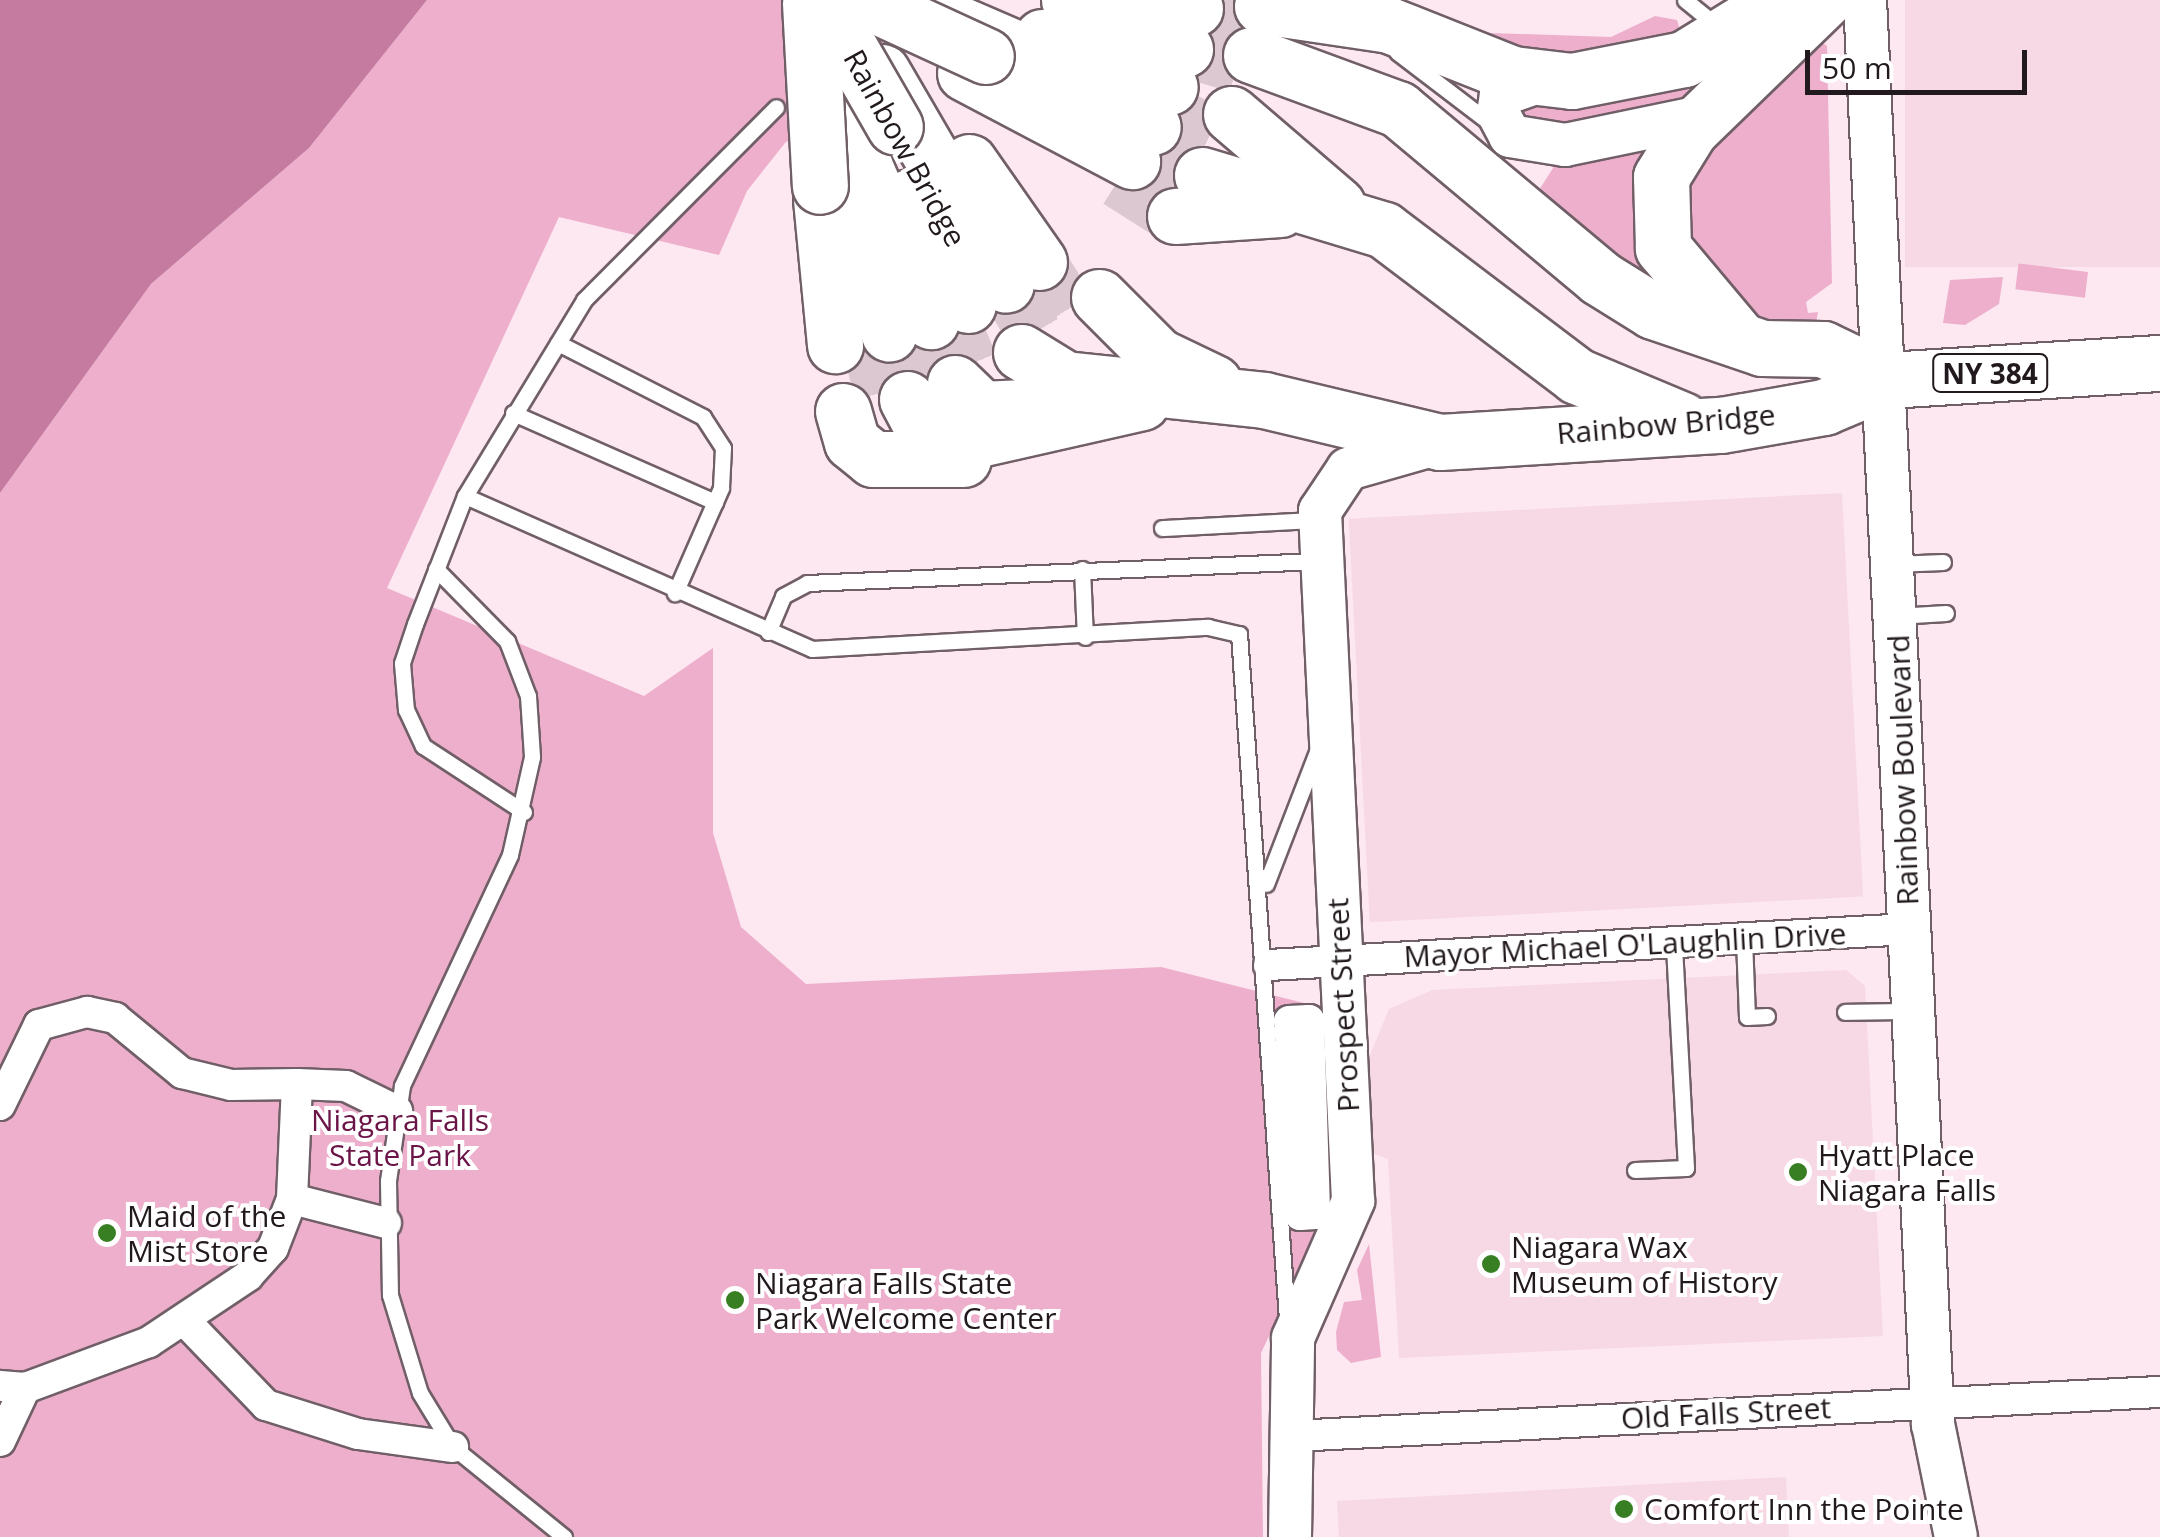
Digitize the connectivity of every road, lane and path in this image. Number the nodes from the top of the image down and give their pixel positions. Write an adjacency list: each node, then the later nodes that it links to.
1 (1108, 0): 11 (highway)
2 (1685, 0): 9 (lane)
3 (1780, 0): 9 (highway)
4 (1824, 0): 9 (highway)
5 (1865, 0): 23 (main road, Rainbow Boulevard)
6 (908, 4): 12 (highway)
7 (1370, 14): 10 (highway); 14 (highway); 15 (lane)
8 (838, 24): 12 (highway, Rainbow Bridge, bridge); 12 (highway, bridge); 12 (highway, bridge); 12 (highway)
9 (1718, 52): 10 (highway); 16 (main road); 20 (highway)
10 (1553, 80): 15 (main road)
11 (1164, 84): 12 (highway); 12 (highway)
12 (934, 102): 18 (highway, Rainbow Bridge); 18 (highway); 18 (highway)
13 (776, 107): 19 (lane)
14 (1228, 108): 17 (highway); 26 (highway)
15 (1510, 136): 16 (main road)
16 (1565, 146): 17 (main road)
17 (1540, 230): 20 (highway)
18 (955, 304)
19 (558, 343): 25 (lane); 29 (lane)
20 (1746, 344): 23 (highway)
21 (2160, 363): 23 (highway, NY 384)
22 (982, 364): 24 (highway); 24 (highway, Rainbow Bridge); 24 (highway); 24 (highway); 24 (highway)
23 (1888, 380): 26 (highway, Rainbow Bridge); 33 (main road, Rainbow Boulevard)
24 (1140, 395): 27 (highway, Rainbow Bridge)
25 (513, 413): 28 (lane); 29 (lane)
26 (1721, 425): 27 (highway, Rainbow Bridge)
27 (1463, 441): 31 (main road)
28 (466, 496): 34 (lane); 36 (lane)
29 (715, 502): 36 (lane)
30 (1162, 528): 31 (lane)
31 (1320, 540): 35 (lane); 41 (main road, Prospect Street)
32 (1943, 562): 33 (lane)
33 (1894, 564): 38 (main road, Rainbow Boulevard)
34 (436, 569): 42 (lane); 42 (lane)
35 (1082, 569): 39 (lane); 40 (lane)
36 (676, 593): 39 (lane)
37 (1946, 613): 38 (lane)
38 (1896, 616): 44 (main road, Rainbow Boulevard)
39 (768, 632): 40 (lane)
40 (1085, 636): 43 (lane)
41 (1329, 720): 43 (lane); 47 (main road, Prospect Street)
42 (524, 812): 55 (lane)
43 (1264, 893): 48 (lane)
44 (1909, 930): 45 (street, Mayor Michael O'Laughlin Drive); 49 (main road, Rainbow Boulevard)
45 (1744, 939): 46 (street, Mayor Michael O'Laughlin Drive); 51 (lane)
46 (1674, 943): 47 (street, Mayor Michael O'Laughlin Drive); 56 (lane)
47 (1340, 961): 48 (street, Mayor Michael O'Laughlin Drive); 60 (main road, Prospect Street)
48 (1269, 966): 60 (lane)
49 (1913, 1011): 50 (lane); 63 (main road, Rainbow Boulevard)
50 (1845, 1012)
51 (1767, 1016)
52 (1289, 1020): 52 (street)
53 (296, 1084): 54 (street); 55 (street); 57 (street)
54 (0, 1106)
55 (397, 1111): 58 (lane)
56 (1635, 1170)
57 (292, 1199): 58 (street); 59 (street)
58 (386, 1223): 66 (lane)
59 (187, 1323): 61 (street); 66 (street)
60 (1289, 1360): 64 (main road, Prospect Street)
61 (13, 1387): 65 (street)
62 (2160, 1392): 63 (street, Old Falls Street)
63 (1932, 1404): 64 (street, Old Falls Street); 69 (main road, Rainbow Boulevard)
64 (1293, 1436): 68 (main road, Prospect Street)
65 (0, 1441)
66 (453, 1447): 67 (lane)
67 (564, 1537)
68 (1290, 1537)
69 (1956, 1537)

